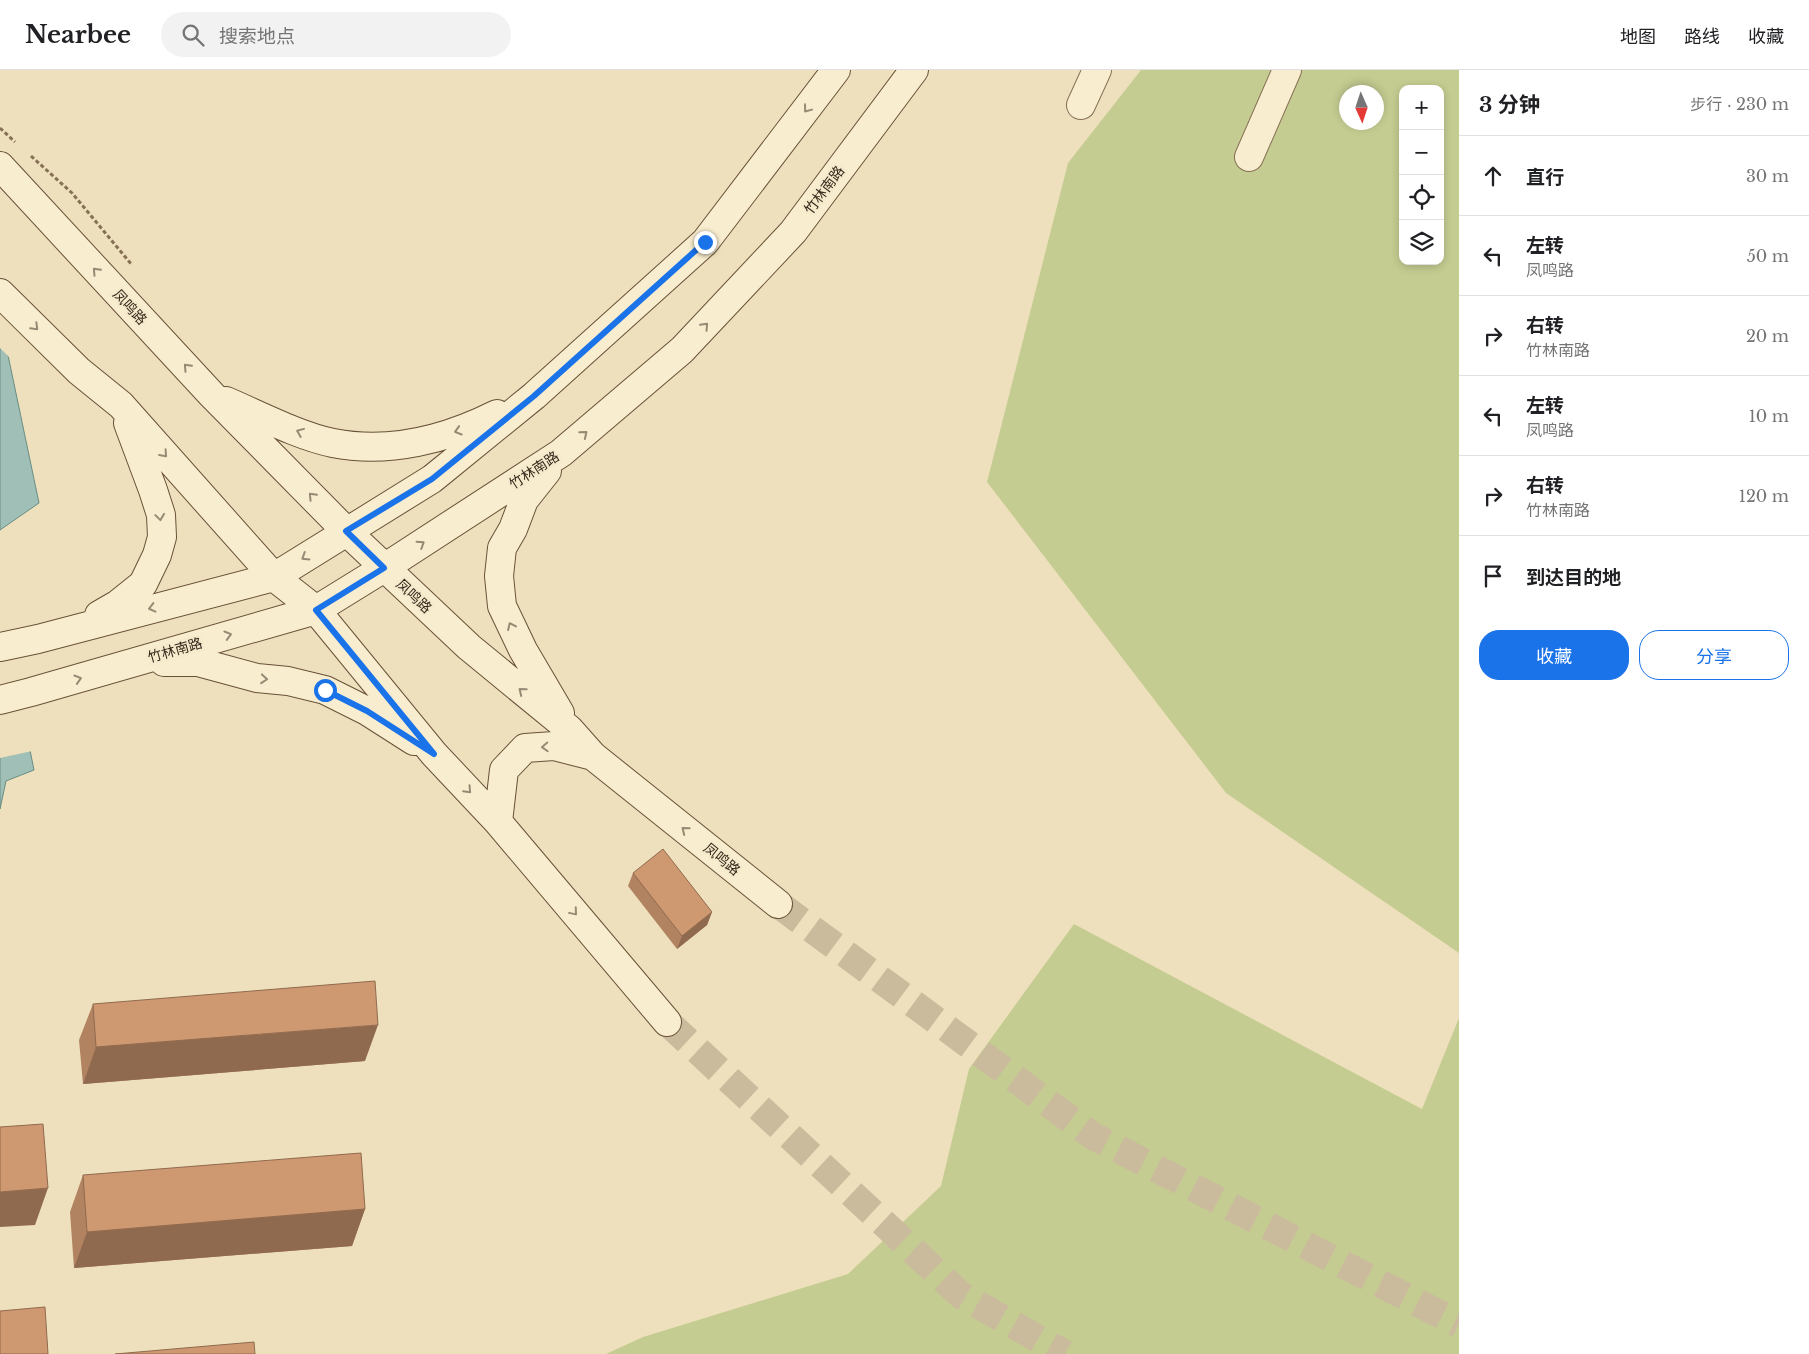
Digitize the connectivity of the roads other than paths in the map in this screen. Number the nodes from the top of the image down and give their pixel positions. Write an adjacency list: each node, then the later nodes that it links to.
1 (836, 70): 10 (main road, one-way to 10)
2 (914, 70): 12 (main road, 竹林南路, one-way to 2)
3 (1097, 70): 5 (main road)
4 (1287, 70): 6 (main road)
5 (1081, 105)
6 (1248, 157)
7 (0, 166): 9 (main road, 凤鸣路, one-way to 7)
8 (0, 293): 11 (main road, one-way to 11)
9 (212, 395): 10 (main road, one-way to 9); 13 (main road, 凤鸣路, one-way to 9)
10 (534, 396): 13 (main road)
11 (121, 405): 15 (main road, one-way to 15); 17 (main road, one-way to 17)
12 (561, 454): 14 (main road, 竹林南路, one-way to 12); 21 (main road, one-way to 12)
13 (346, 531): 14 (main road, 凤鸣路); 15 (main road, one-way to 15)
14 (384, 568): 16 (main road, 竹林南路); 21 (main road, 凤鸣路, one-way to 14)
15 (274, 577): 16 (main road); 17 (main road, one-way to 17)
16 (316, 610): 19 (main road, 竹林南路, one-way to 16); 22 (main road)
17 (76, 628): 18 (main road)
18 (0, 647)
19 (130, 663): 20 (main road, 竹林南路, one-way to 19); 22 (main road, one-way to 22)
20 (0, 700)
21 (569, 729): 23 (main road, 凤鸣路)
22 (434, 754): 24 (main road, one-way to 24)
23 (593, 756): 24 (main road, one-way to 24); 25 (main road, 凤鸣路, one-way to 23)
24 (498, 822): 26 (main road, one-way to 26)
25 (778, 904)
26 (667, 1022)

